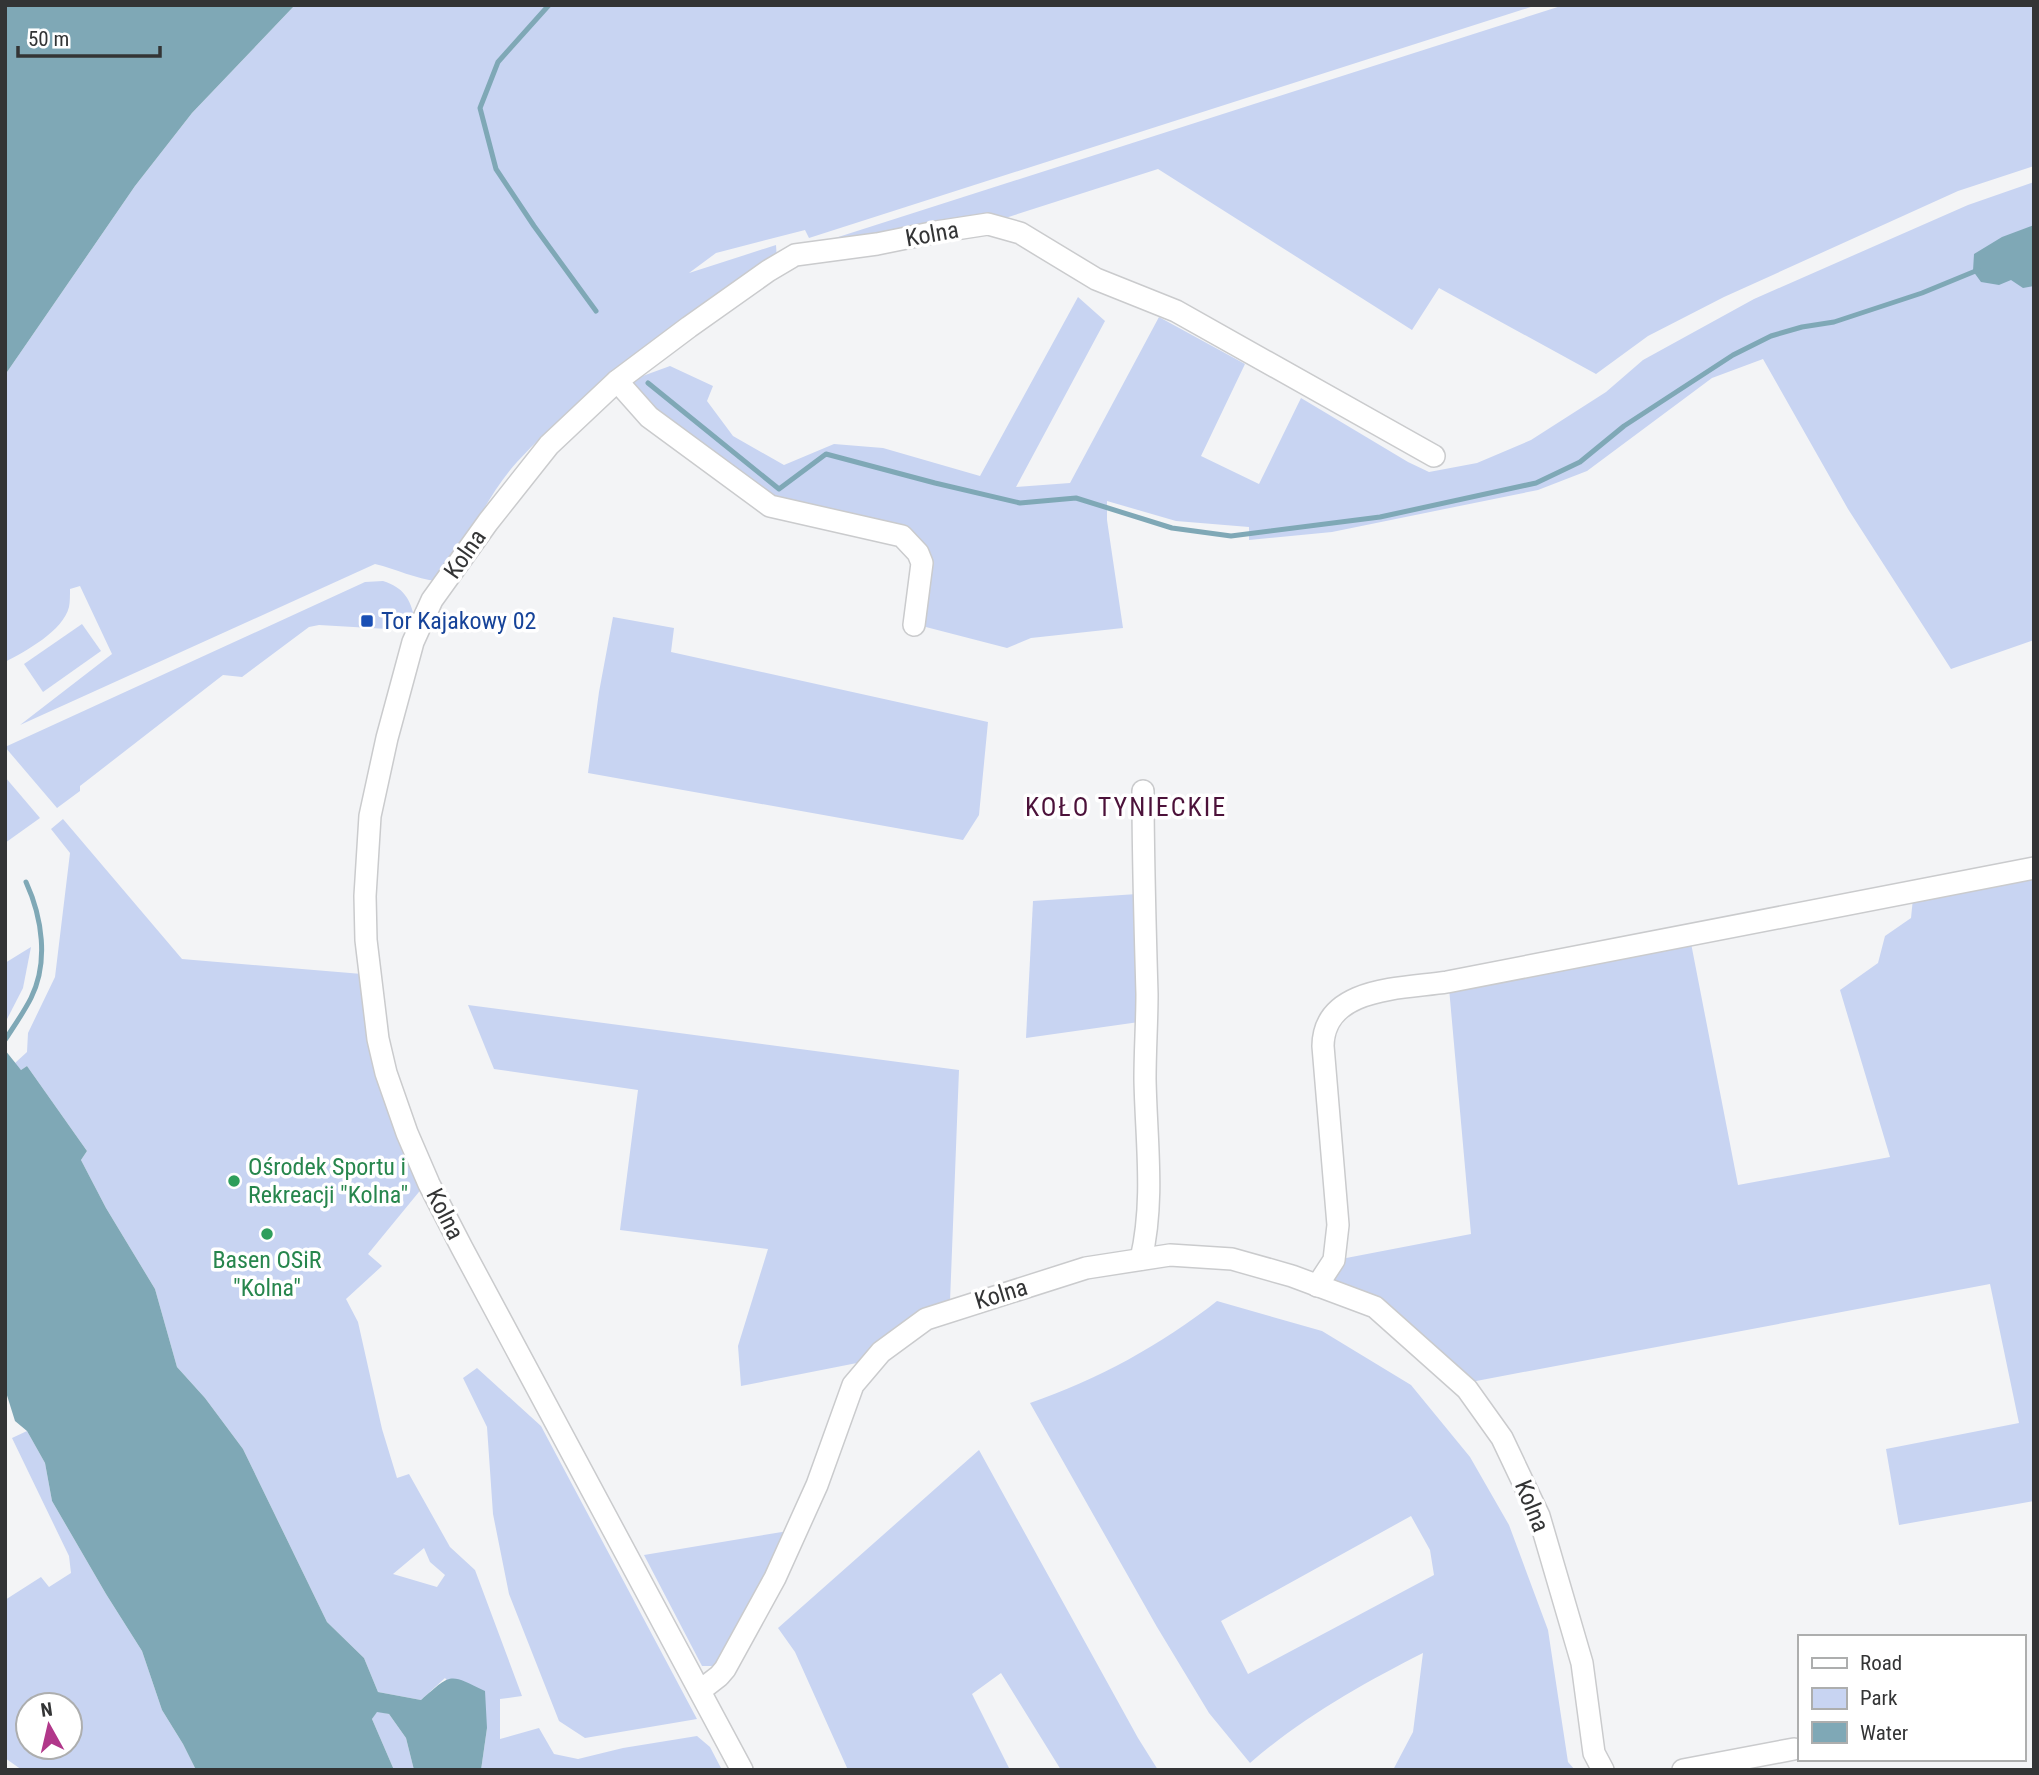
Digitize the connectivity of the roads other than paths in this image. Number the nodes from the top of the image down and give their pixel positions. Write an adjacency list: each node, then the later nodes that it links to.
1 (617, 381): 2 (street, Kolna); 3 (street); 8 (street, Kolna)
2 (1434, 456)
3 (914, 625)
4 (1143, 791): 6 (street)
5 (2034, 868): 7 (street)
6 (1141, 1259): 7 (street, Kolna); 8 (street, Kolna)
7 (1317, 1286): 11 (street, Kolna)
8 (701, 1690): 10 (street, Kolna)
9 (1794, 1749): 12 (street)
10 (742, 1770)
11 (1603, 1770)
12 (1683, 1770)

